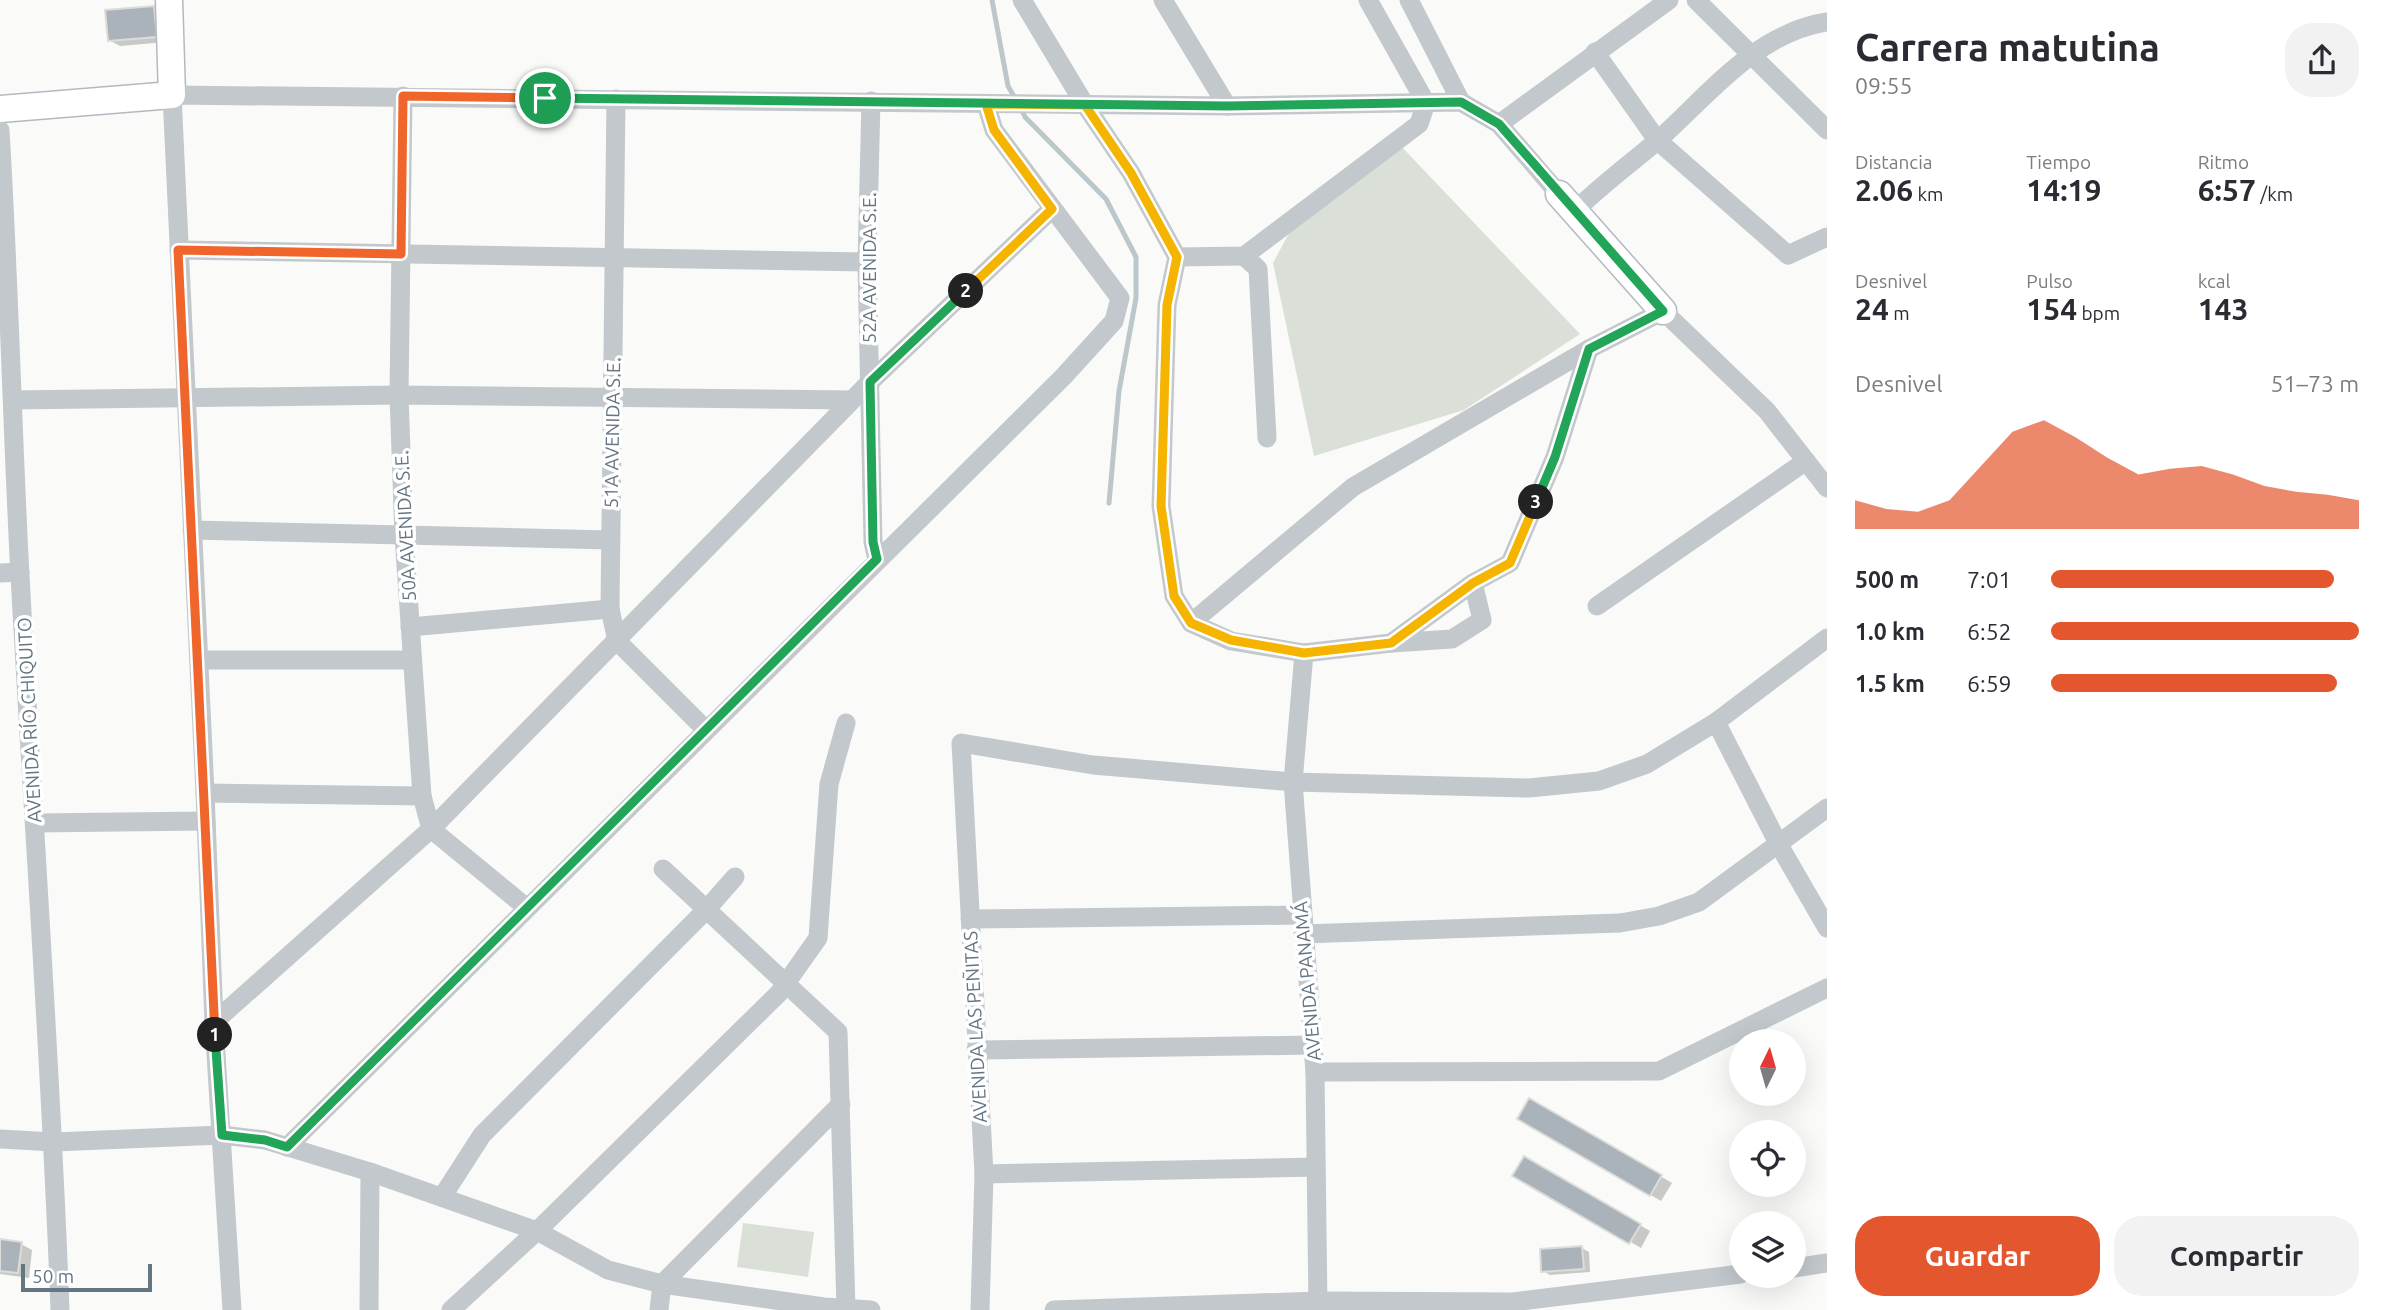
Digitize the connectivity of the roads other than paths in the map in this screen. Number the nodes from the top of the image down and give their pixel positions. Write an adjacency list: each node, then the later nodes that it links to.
1 (169, 0): 11 (street)
2 (1022, 0): 18 (street)
3 (1163, 0): 19 (street)
4 (1368, 0): 16 (street)
5 (1409, 0): 15 (street)
6 (1669, 0): 9 (street)
7 (1696, 0): 10 (street)
8 (1827, 22): 10 (street)
9 (1595, 52): 21 (street); 24 (street)
10 (1750, 55): 23 (street); 24 (street)
11 (172, 95): 12 (street); 20 (street); 28 (street)
12 (403, 96): 13 (street); 29 (street, 50A AVENIDA S.E.)
13 (616, 99): 14 (street); 31 (street, 51A AVENIDA S.E.)
14 (871, 101): 17 (street); 33 (street, 52A AVENIDA S.E.)
15 (1461, 102): 16 (street); 21 (street)
16 (1426, 103): 19 (street); 30 (street)
17 (986, 104): 18 (street); 26 (street)
18 (1085, 105): 19 (street); 32 (street)
19 (1227, 106)
20 (0, 109)
21 (1499, 124): 25 (street)
22 (0, 130): 40 (street, AVENIDA RÍO CHIQUITO)
23 (1827, 130)
24 (1657, 140): 25 (street); 27 (street)
25 (1567, 202): 34 (street)
26 (1052, 209): 36 (street); 48 (street)
27 (1827, 237)
28 (178, 250): 29 (street); 39 (street)
29 (401, 254): 31 (street); 37 (street, 50A AVENIDA S.E.)
30 (1244, 256): 32 (street); 42 (street)
31 (614, 257): 33 (street); 38 (street, 51A AVENIDA S.E.)
32 (1177, 257): 54 (street)
33 (867, 261): 36 (street, 52A AVENIDA S.E.)
34 (1663, 311): 35 (street); 43 (street)
35 (1589, 349): 51 (street); 54 (street)
36 (870, 382): 41 (street); 48 (street, 52A AVENIDA S.E.)
37 (399, 395): 38 (street); 39 (street); 46 (street, 50A AVENIDA S.E.)
38 (612, 395): 41 (street); 47 (street, 51A AVENIDA S.E.)
39 (187, 397): 40 (street); 45 (street)
40 (14, 400): 49 (street, AVENIDA RÍO CHIQUITO)
41 (852, 400): 57 (street)
42 (1267, 438)
43 (1806, 461): 44 (street); 52 (street)
44 (1827, 488)
45 (192, 530): 46 (street); 60 (street)
46 (404, 536): 47 (street); 55 (street, 50A AVENIDA S.E.)
47 (610, 540): 53 (street, 51A AVENIDA S.E.)
48 (877, 559): 64 (street)
49 (20, 572): 50 (street); 70 (street, AVENIDA RÍO CHIQUITO)
50 (0, 573)
51 (1473, 583): 58 (street); 58 (street)
52 (1597, 606)
53 (610, 609): 55 (street); 57 (street, 51A AVENIDA S.E.)
54 (1191, 623): 59 (street)
55 (410, 627): 61 (street, 50A AVENIDA S.E.)
56 (1827, 638): 62 (street)
57 (617, 641): 64 (street); 71 (street)
58 (1391, 643): 59 (street)
59 (1304, 653): 65 (street, AVENIDA PANAMÁ)
60 (199, 660): 61 (street); 66 (street)
61 (412, 660): 67 (street, 50A AVENIDA S.E.)
62 (1716, 722): 65 (street); 72 (street)
63 (846, 723): 80 (street)
64 (706, 730): 75 (street)
65 (1293, 782): 77 (street, AVENIDA LAS PEÑITAS); 78 (street, AVENIDA PANAMÁ)
66 (205, 793): 67 (street); 69 (street)
67 (422, 796): 71 (street, 50A AVENIDA S.E.)
68 (1827, 808): 72 (street)
69 (206, 821): 70 (street); 82 (street)
70 (35, 823): 89 (street, AVENIDA RÍO CHIQUITO)
71 (431, 829): 75 (street); 82 (street)
72 (1779, 845): 78 (street); 79 (street)
73 (663, 869): 76 (street)
74 (736, 877): 76 (street)
75 (527, 908): 90 (street)
76 (706, 910): 80 (street); 94 (street)
77 (970, 919): 78 (street); 84 (street, AVENIDA LAS PEÑITAS)
78 (1303, 925): 83 (street, AVENIDA PANAMÁ)
79 (1827, 928)
80 (786, 983): 86 (street); 95 (street)
81 (1827, 988): 85 (street)
82 (214, 1022): 87 (street)
83 (1313, 1045): 84 (street); 85 (street, AVENIDA PANAMÁ)
84 (976, 1050): 93 (street, AVENIDA LAS PEÑITAS)
85 (1315, 1072): 91 (street, AVENIDA PANAMÁ)
86 (841, 1104): 99 (street); 102 (street)
87 (222, 1135): 89 (street); 90 (street); 104 (street)
88 (0, 1139): 89 (street)
89 (54, 1142): 103 (street, AVENIDA RÍO CHIQUITO)
90 (287, 1147): 92 (street)
91 (1316, 1167): 93 (street); 100 (street, AVENIDA PANAMÁ)
92 (370, 1172): 94 (street); 105 (street)
93 (984, 1174): 109 (street, AVENIDA LAS PEÑITAS)
94 (442, 1197): 95 (street)
95 (537, 1231): 99 (street); 106 (street)
96 (1827, 1263): 97 (street)
97 (1806, 1266)
98 (1729, 1276): 100 (street)
99 (662, 1284): 102 (street); 107 (street)
100 (1318, 1305): 101 (street)
101 (1147, 1308): 110 (street)
102 (846, 1309): 108 (street)
103 (60, 1310)
104 (232, 1310)
105 (369, 1310)
106 (451, 1310)
107 (659, 1310)
108 (870, 1310)
109 (980, 1310)
110 (1054, 1310)

